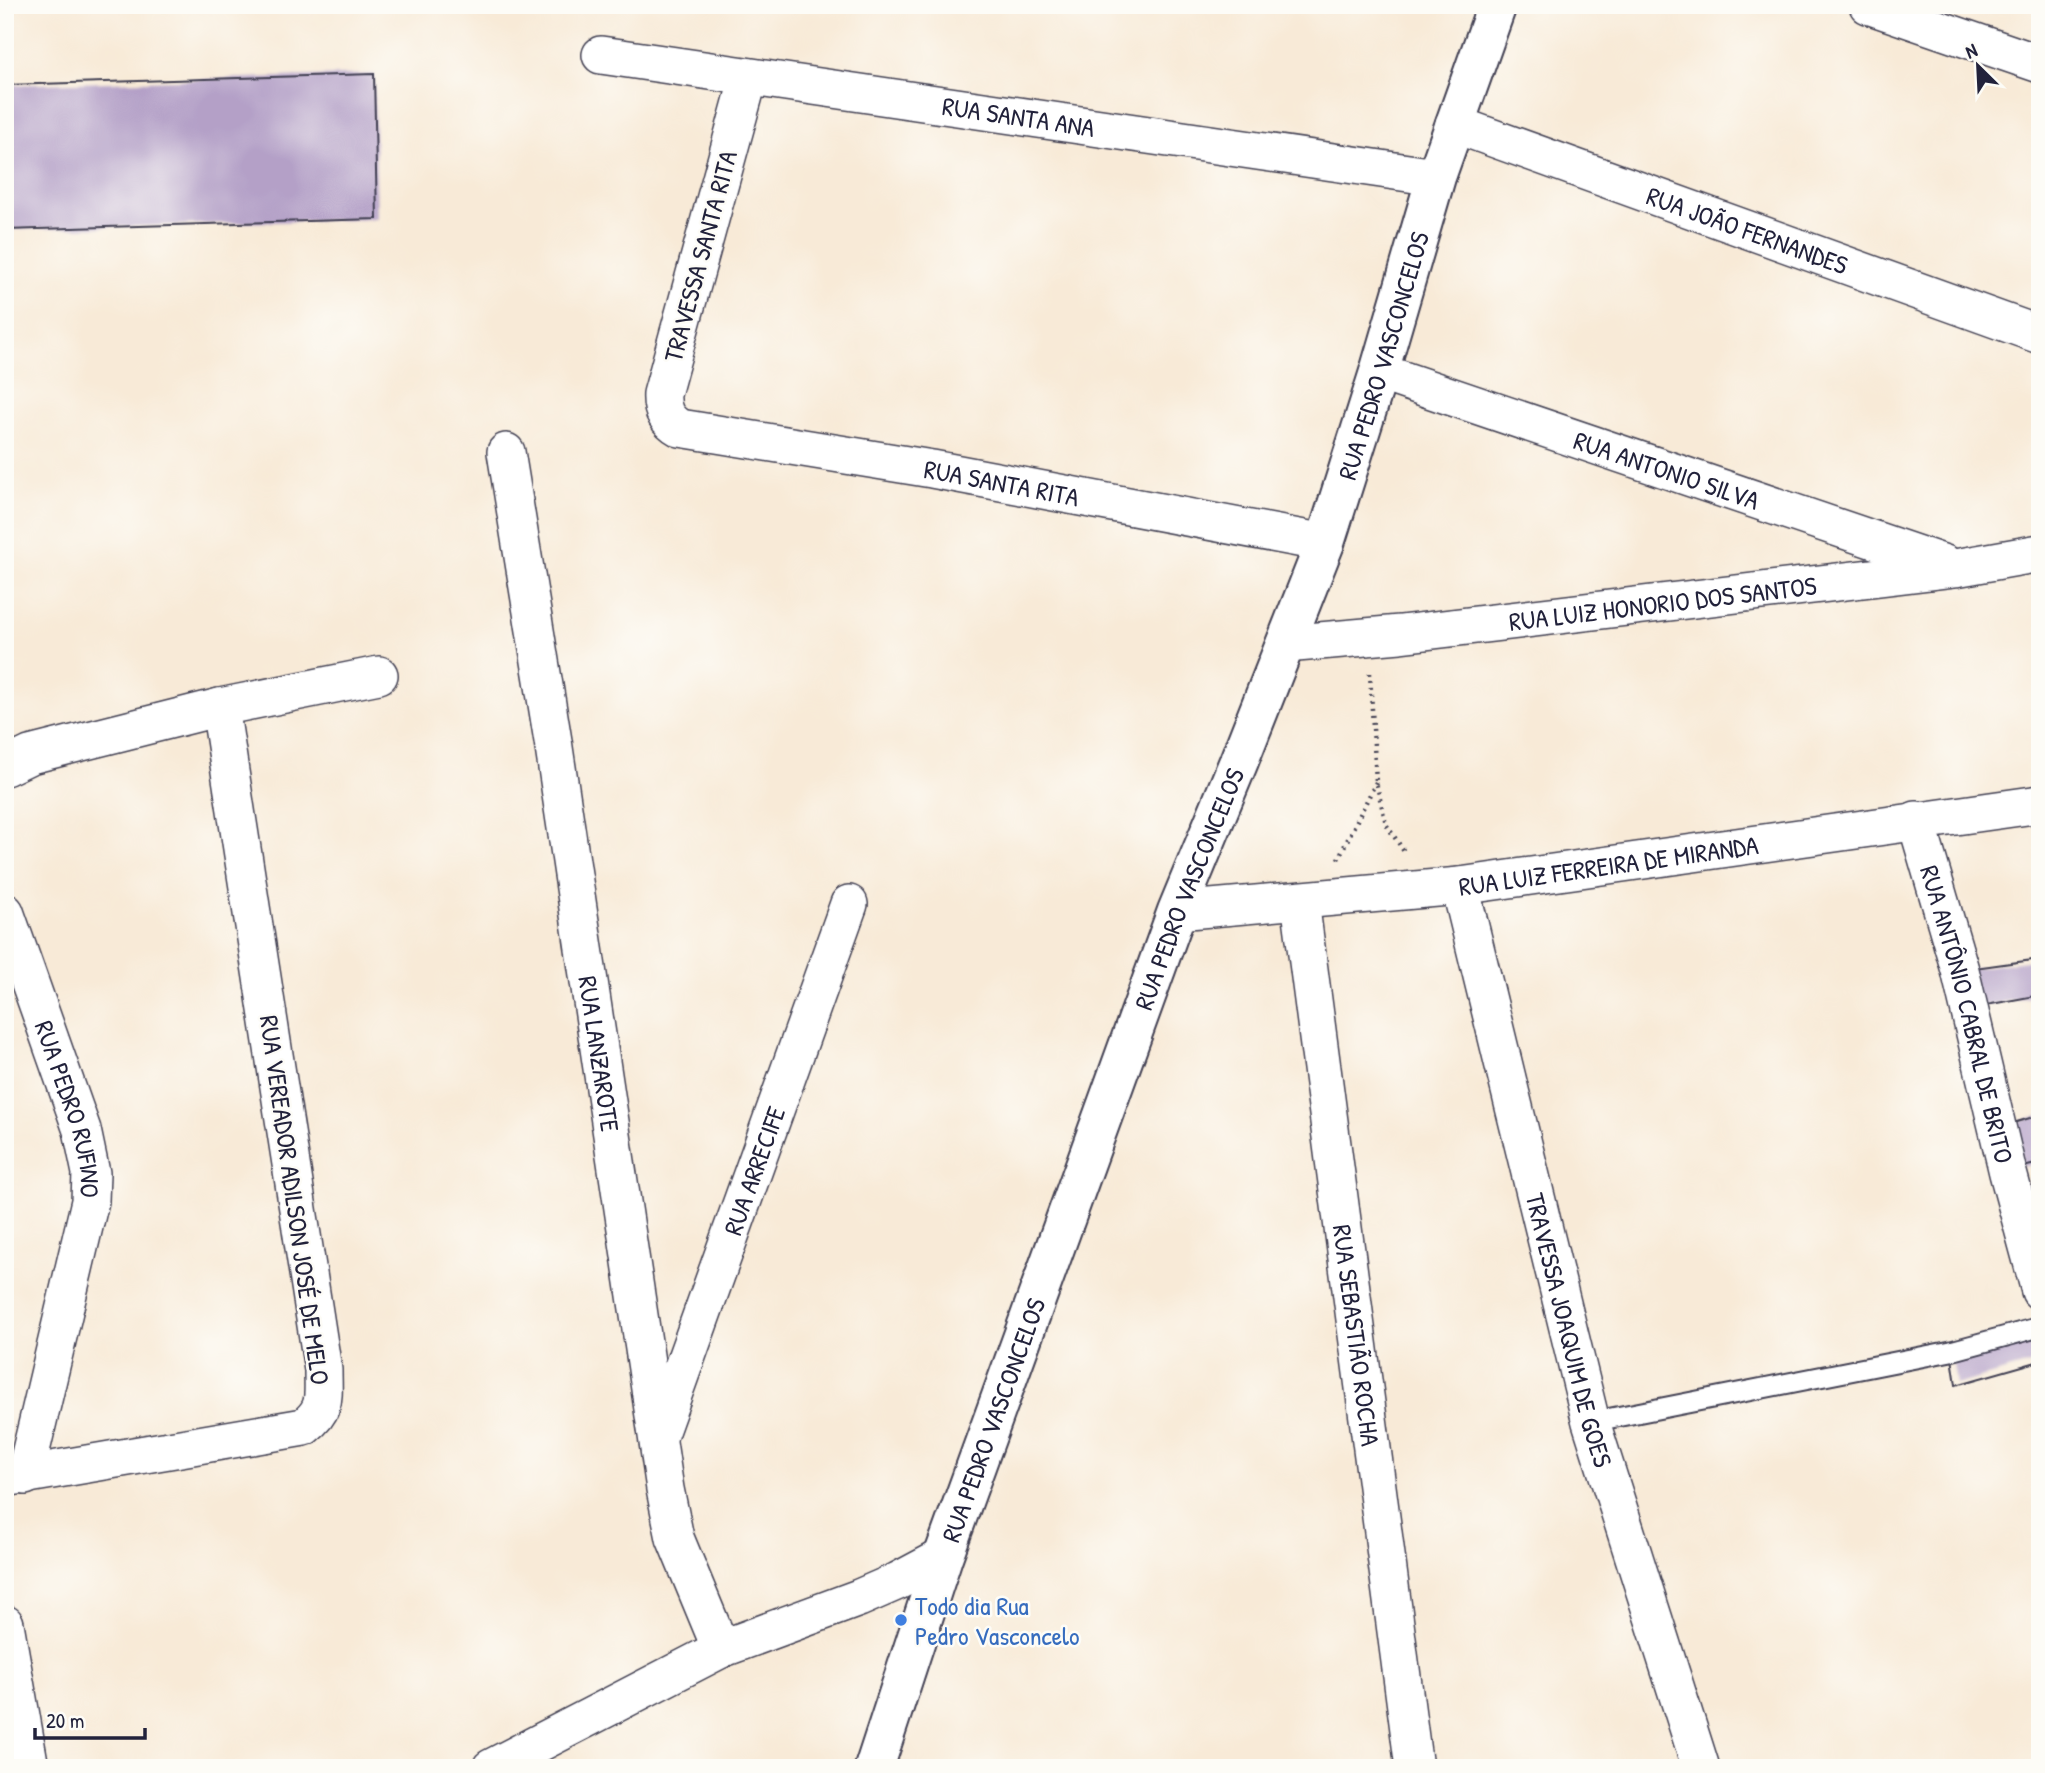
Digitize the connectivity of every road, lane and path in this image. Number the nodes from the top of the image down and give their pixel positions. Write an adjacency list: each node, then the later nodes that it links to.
1 (1497, 5): 6 (main road, RUA PEDRO VASCONCELOS)
2 (1868, 5): 4 (street)
3 (601, 55): 5 (street, RUA SANTA ANA)
4 (2040, 64)
5 (749, 77): 7 (street, RUA SANTA ANA); 10 (street, TRAVESSA SANTA RITA)
6 (1454, 124): 7 (main road, RUA PEDRO VASCONCELOS); 8 (street, RUA JOÃO FERNANDES)
7 (1436, 177): 9 (main road, RUA PEDRO VASCONCELOS)
8 (2040, 335)
9 (1380, 372): 12 (main road, RUA PEDRO VASCONCELOS); 14 (street, RUA ANTONIO SILVA)
10 (680, 428): 12 (street, RUA SANTA RITA)
11 (506, 452): 31 (street, RUA LANZAROTE)
12 (1325, 543): 16 (main road, RUA PEDRO VASCONCELOS)
13 (2040, 553): 14 (street, RUA LUIZ HONORIO DOS SANTOS)
14 (1955, 568): 15 (street, RUA LUIZ HONORIO DOS SANTOS)
15 (1368, 637): 16 (street, RUA LUIZ HONORIO DOS SANTOS); 20 (path)
16 (1285, 644): 26 (main road, RUA PEDRO VASCONCELOS)
17 (379, 675): 18 (street)
18 (220, 706): 19 (street); 32 (street, RUA VEREADOR ADILSON JOSÉ DE MELO)
19 (5, 767)
20 (1376, 782): 23 (path); 24 (path)
21 (2040, 804): 22 (street, RUA LUIZ FERREIRA DE MIRANDA)
22 (1916, 820): 23 (street, RUA LUIZ FERREIRA DE MIRANDA); 28 (street, RUA ANTÔNIO CABRAL DE BRITO)
23 (1445, 887): 24 (street, RUA LUIZ FERREIRA DE MIRANDA); 30 (street, TRAVESSA JOAQUIM DE GOES)
24 (1310, 900): 26 (street, RUA LUIZ FERREIRA DE MIRANDA); 39 (street, RUA SEBASTIÃO ROCHA)
25 (849, 904): 31 (street, RUA ARRECIFE)
26 (1177, 911): 33 (main road, RUA PEDRO VASCONCELOS)
27 (5, 912): 32 (street, RUA PEDRO RUFINO)
28 (2040, 1291)
29 (2040, 1327): 30 (lane)
30 (1591, 1422): 40 (street, TRAVESSA JOAQUIM DE GOES)
31 (658, 1436): 35 (street, RUA LANZAROTE)
32 (15, 1477)
33 (943, 1557): 35 (street); 38 (main road, RUA PEDRO VASCONCELOS)
34 (5, 1625): 36 (street)
35 (721, 1648): 37 (street)
36 (30, 1768)
37 (491, 1768)
38 (874, 1768)
39 (1414, 1768)
40 (1701, 1768)

